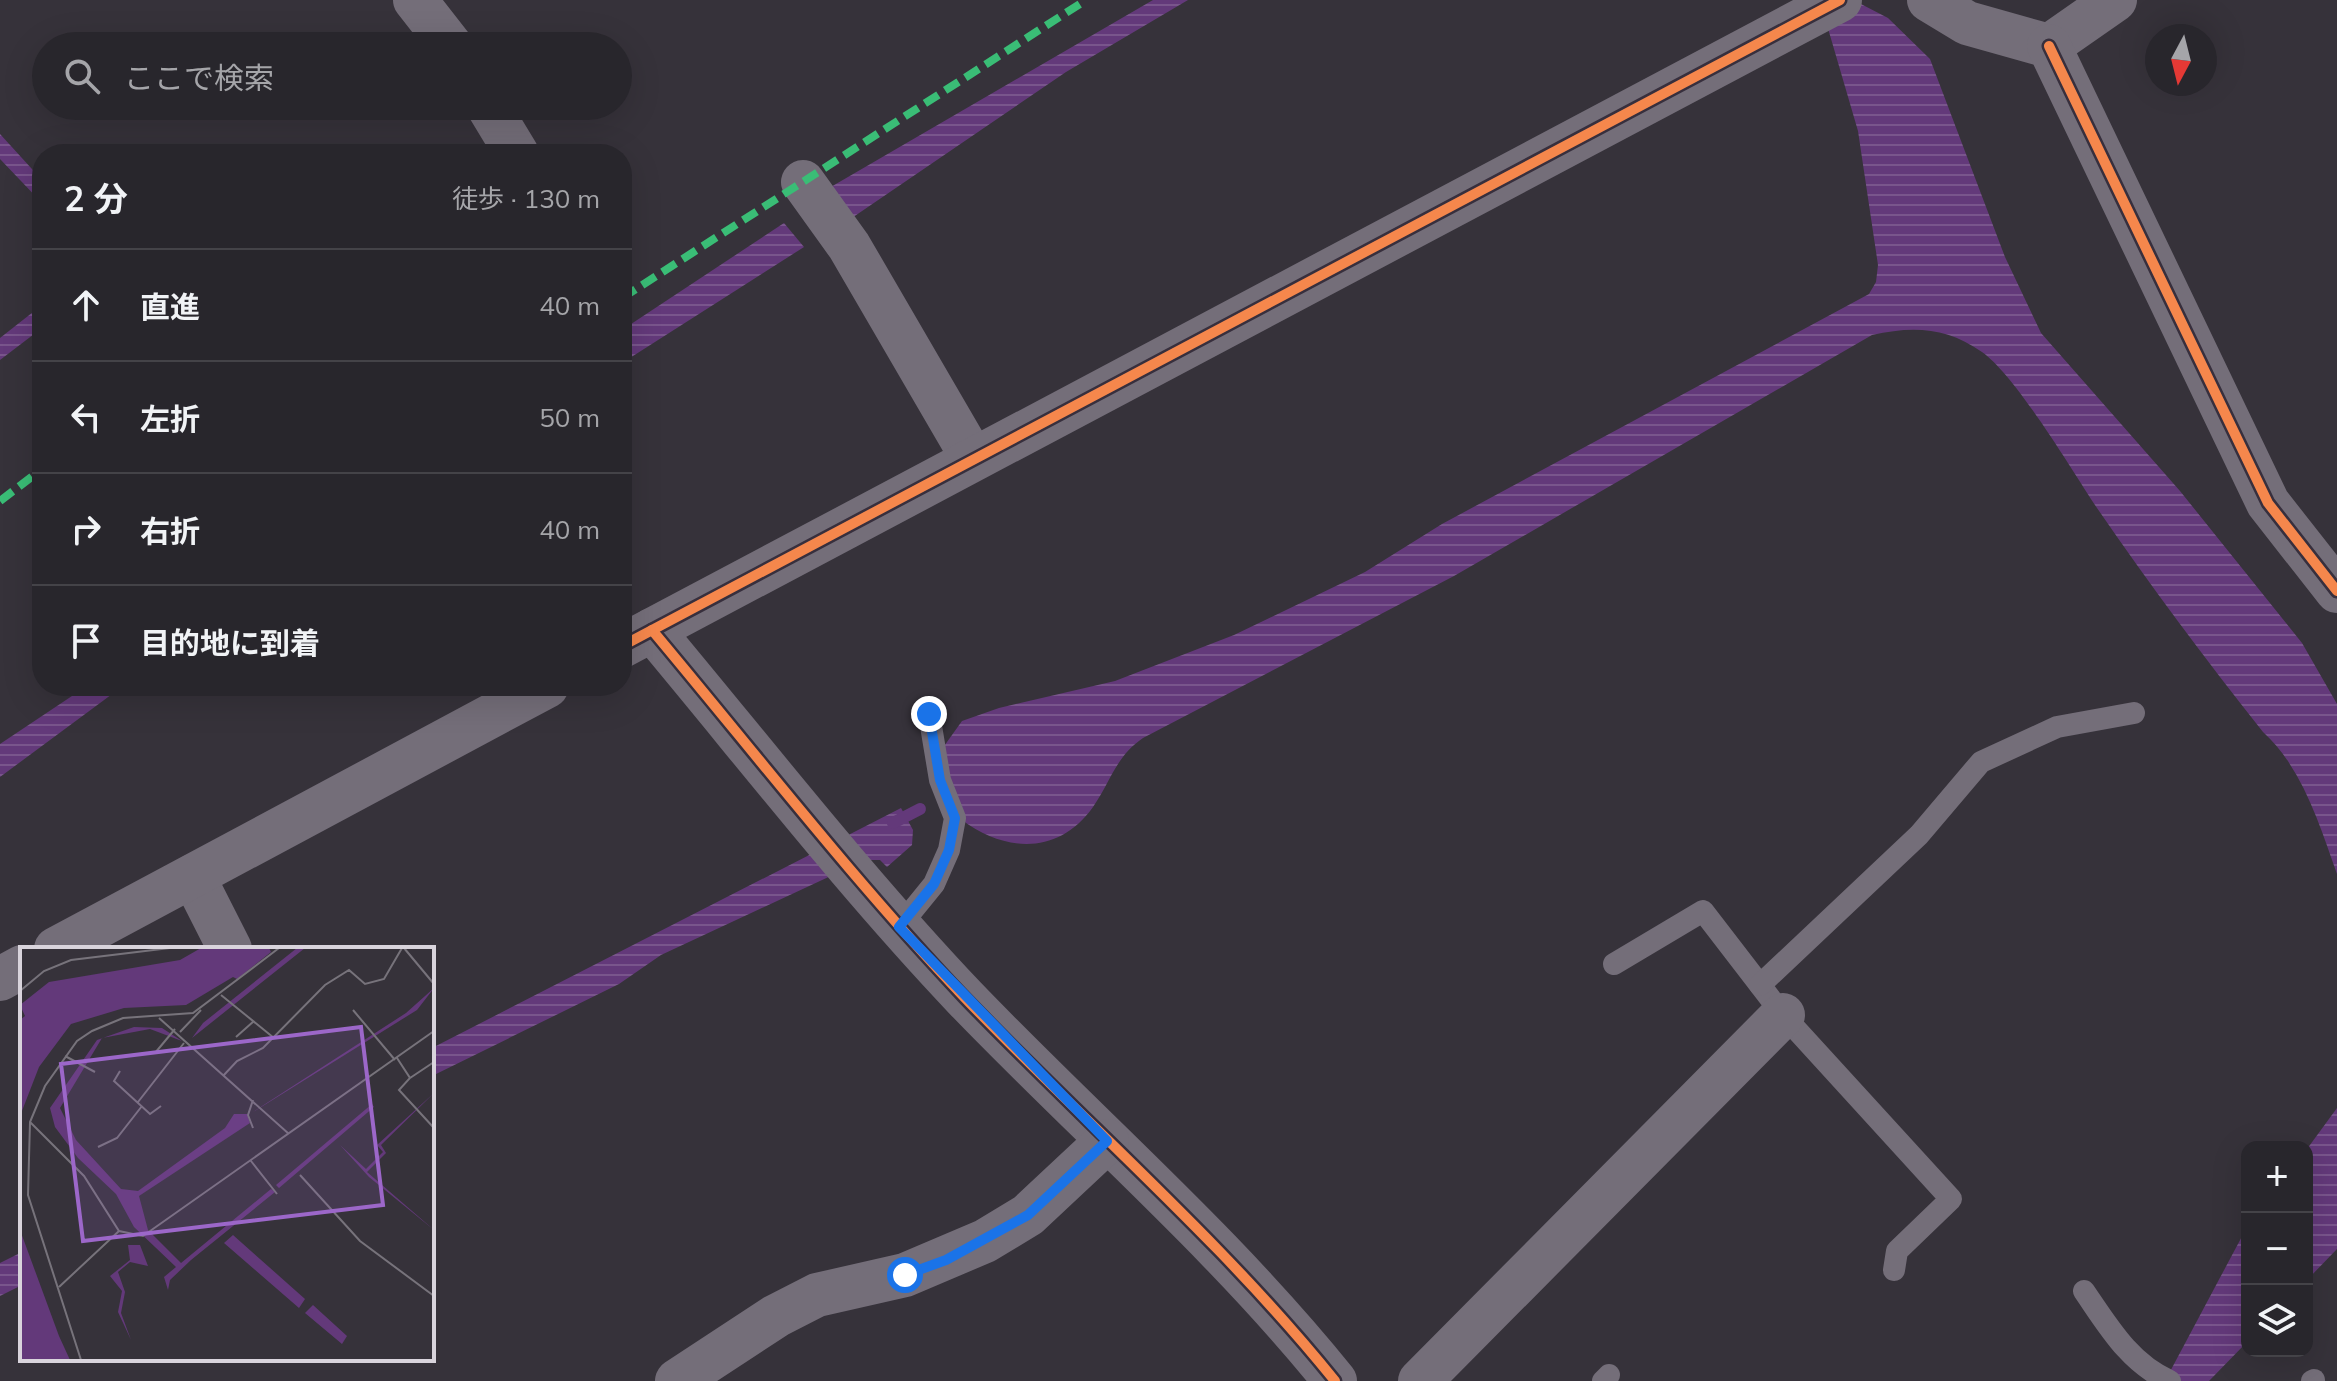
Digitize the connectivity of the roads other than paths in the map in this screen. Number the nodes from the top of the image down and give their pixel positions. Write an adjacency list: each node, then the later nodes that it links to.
1 (415, 0): 5 (street)
2 (1929, 0): 6 (street)
3 (2115, 0): 6 (street)
4 (1826, 7): 10 (street)
5 (440, 32)
6 (2049, 46): 11 (street)
7 (496, 120): 8 (street)
8 (511, 144)
9 (810, 192): 10 (street)
10 (973, 459): 12 (street)
11 (2337, 591)
12 (637, 638): 17 (street)
13 (528, 696): 16 (street)
14 (2134, 713): 23 (lane)
15 (929, 714): 17 (lane)
16 (193, 876): 18 (street); 19 (street)
17 (899, 927): 24 (street)
18 (60, 947)
19 (229, 947)
20 (1614, 964): 23 (lane)
21 (20, 968): 22 (street)
22 (0, 979)
23 (1772, 1000): 25 (lane); 29 (street)
24 (1107, 1141): 27 (street); 28 (street)
25 (1894, 1270)
26 (2084, 1291): 30 (lane)
27 (680, 1380)
28 (1335, 1381)
29 (1420, 1381)
30 (2170, 1381)

